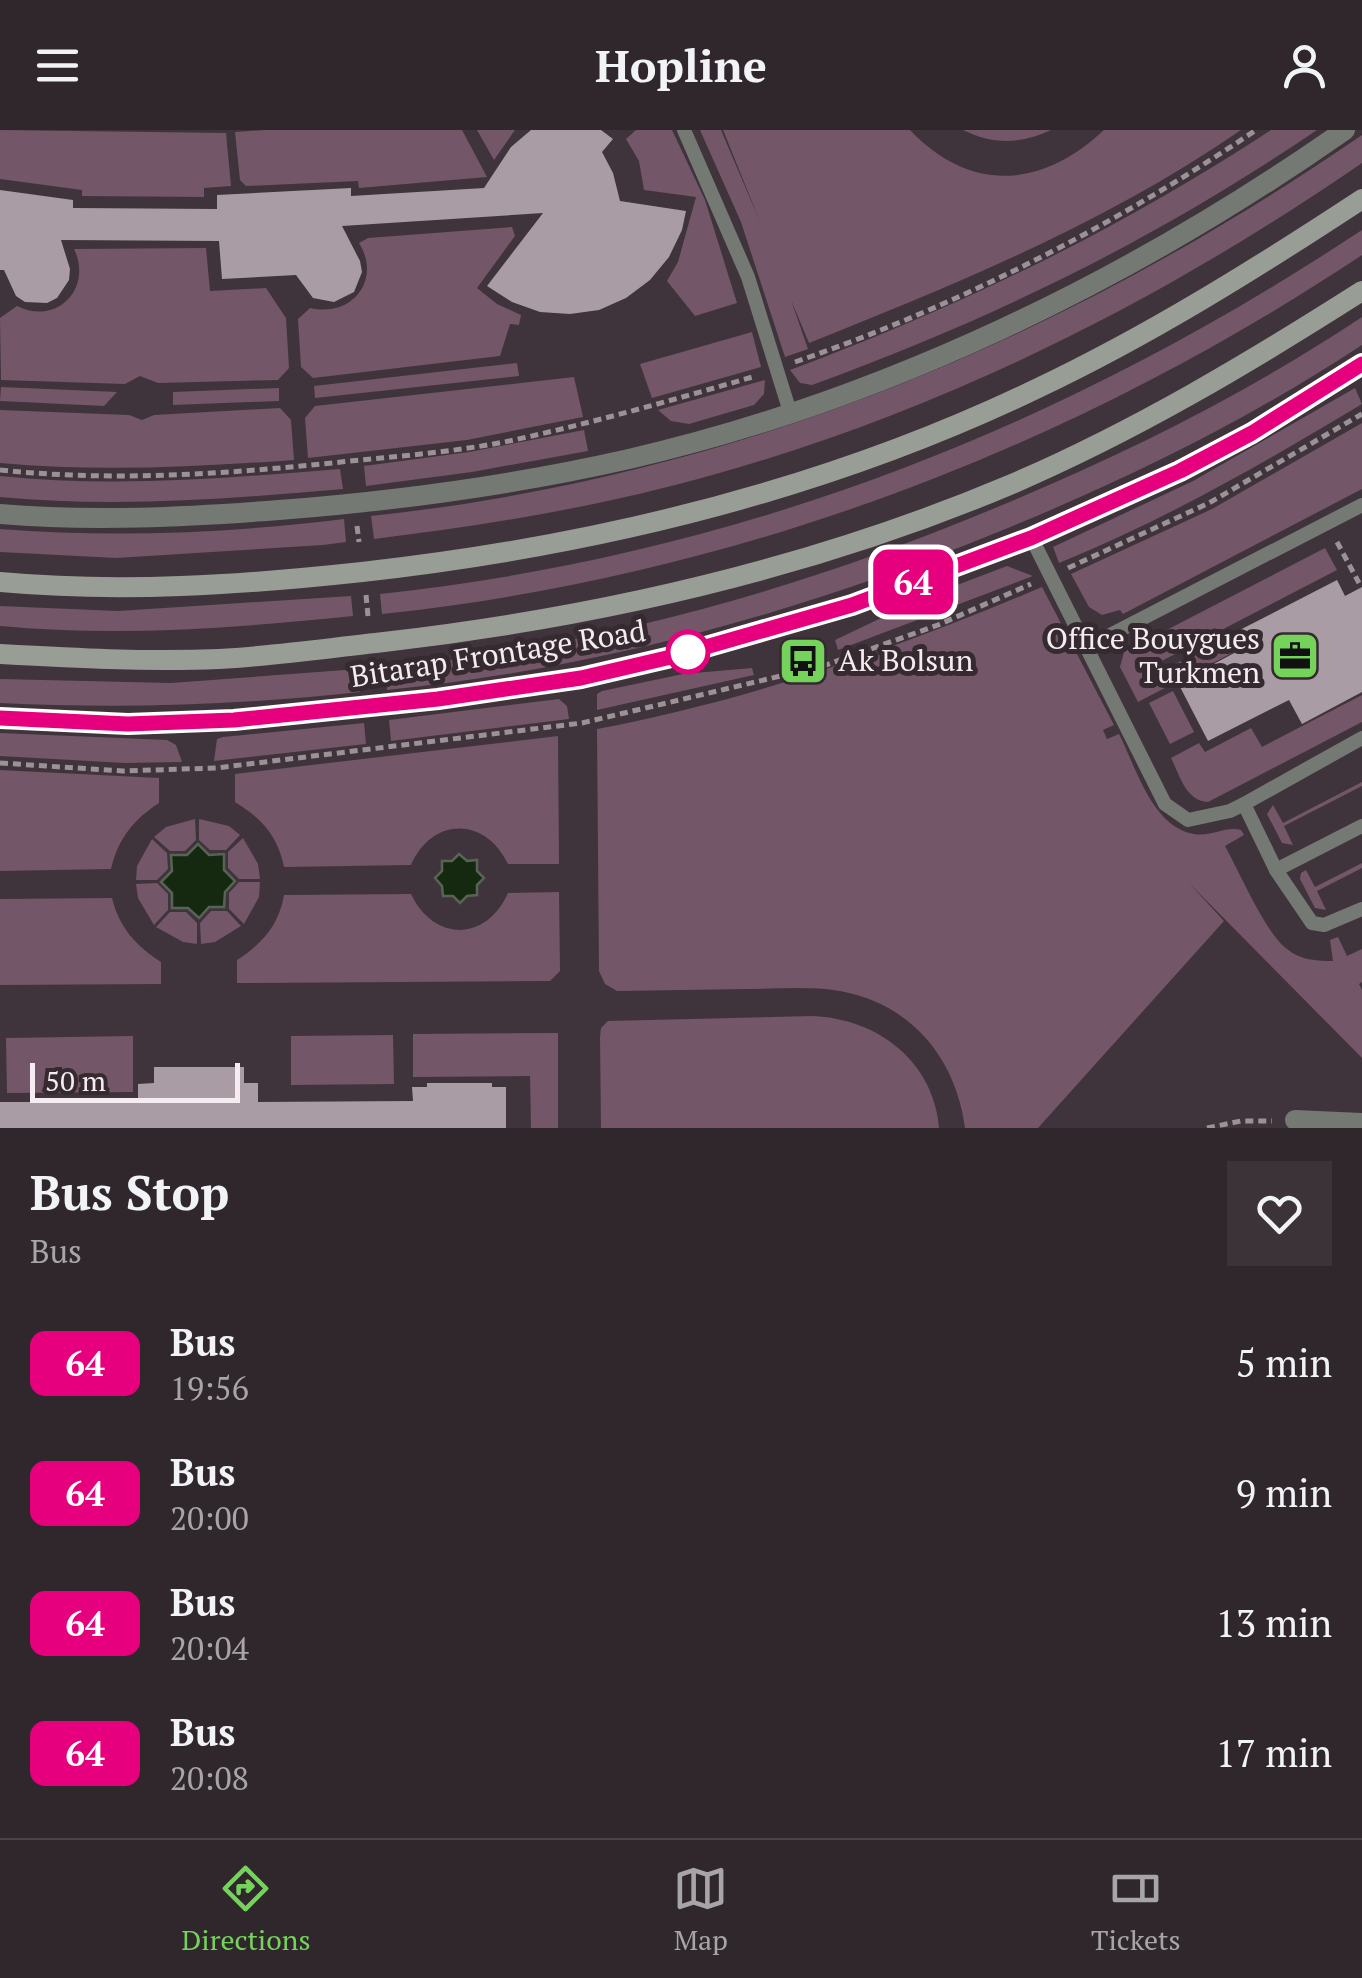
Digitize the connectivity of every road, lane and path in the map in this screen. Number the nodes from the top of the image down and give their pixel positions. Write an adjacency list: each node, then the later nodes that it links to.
1 (684, 130): 7 (lane)
2 (1256, 130): 7 (path)
3 (1345, 130): 8 (street)
4 (1362, 199): 16 (main road)
5 (1362, 291): 21 (main road)
6 (1362, 364): 13 (street, Bitarap Frontage Road)
7 (777, 368): 8 (lane); 9 (path)
8 (790, 412): 11 (street)
9 (0, 470)
10 (1362, 505): 20 (lane)
11 (0, 514)
12 (356, 518): 14 (path)
13 (1031, 538): 20 (lane); 22 (street, Bitarap Frontage Road)
14 (359, 542)
15 (1338, 544): 17 (path)
16 (0, 582)
17 (1359, 583)
18 (366, 595): 19 (path)
19 (368, 616)
20 (1087, 647): 24 (lane)
21 (0, 654)
22 (0, 718)
23 (1362, 738): 24 (lane)
24 (1244, 804): 26 (lane)
25 (1362, 826): 26 (lane)
26 (1276, 870): 27 (lane)
27 (1362, 909)
28 (1296, 1120): 29 (street); 30 (path)
29 (1362, 1123)
30 (1207, 1128)

